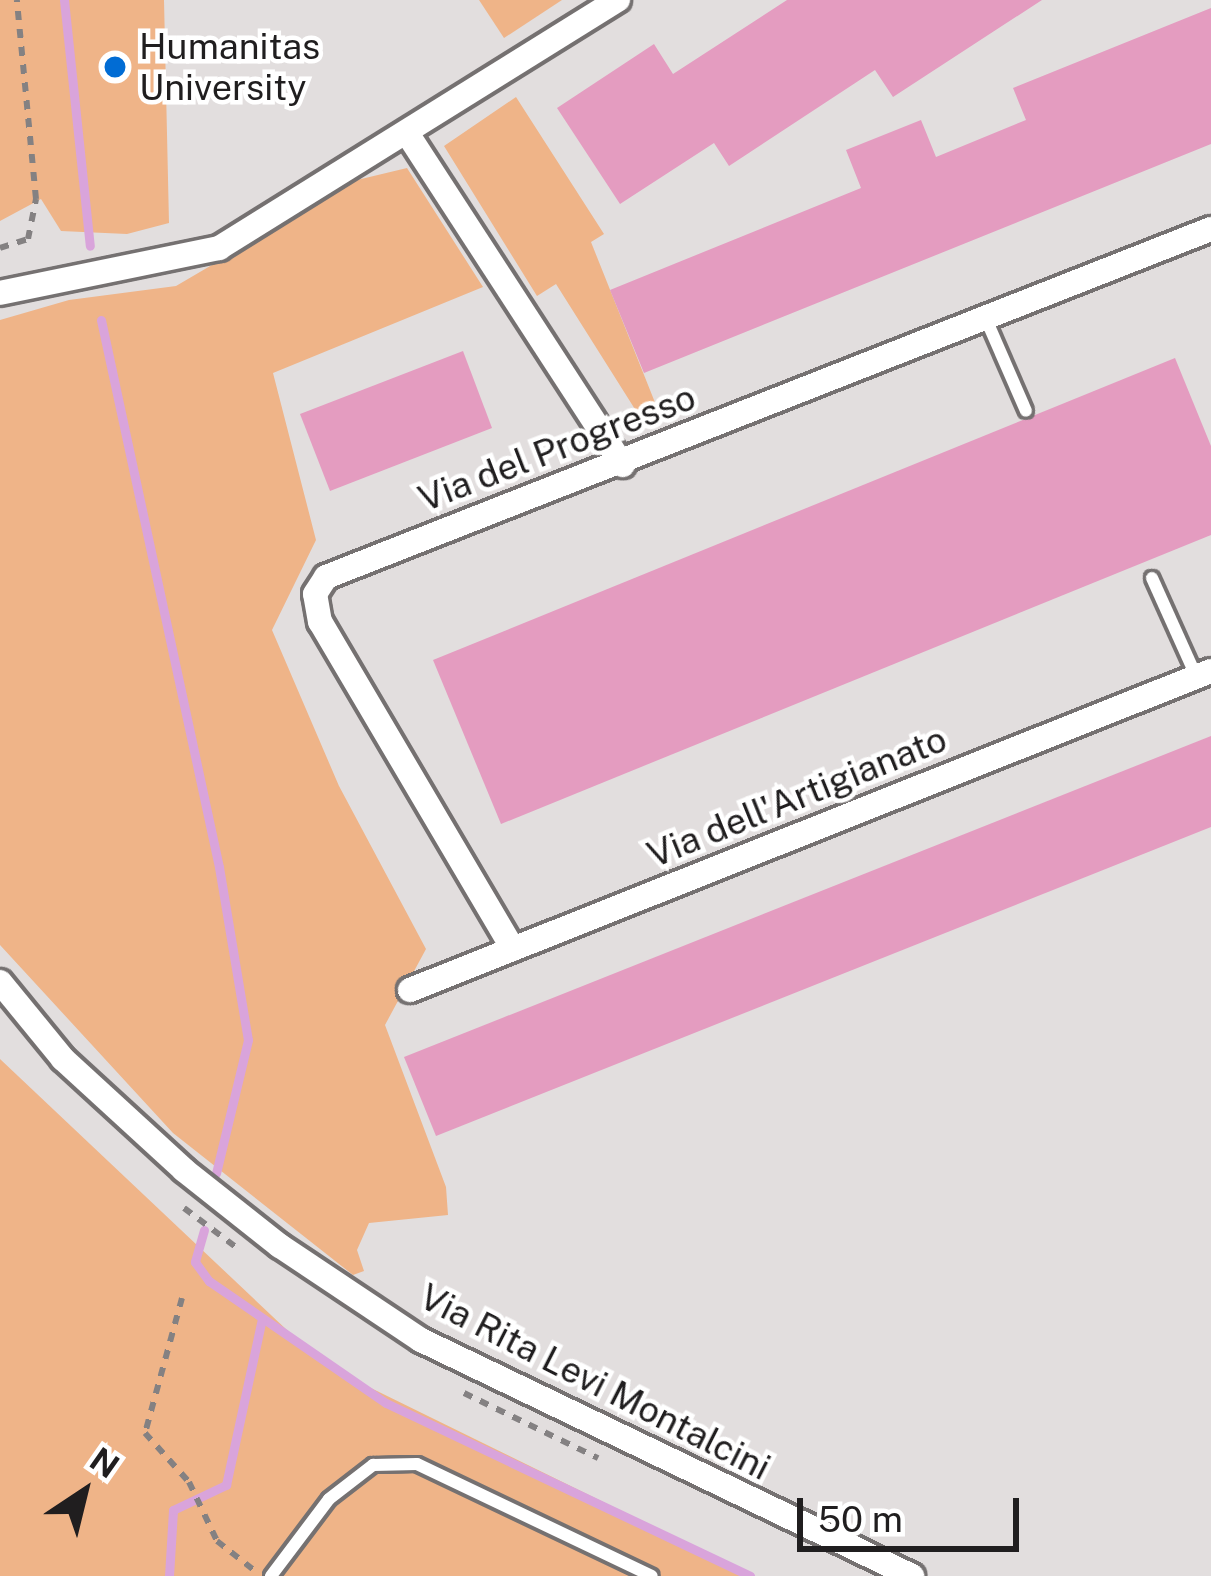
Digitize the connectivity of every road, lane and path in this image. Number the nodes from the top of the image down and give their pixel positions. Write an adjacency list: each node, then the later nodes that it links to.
1 (16, 0): 5 (path)
2 (618, 0): 3 (street)
3 (407, 133): 6 (street); 9 (street)
4 (1211, 229): 7 (street, Via del Progresso)
5 (0, 248)
6 (0, 293)
7 (986, 317): 8 (lane); 9 (street, Via del Progresso)
8 (1026, 411)
9 (622, 465): 12 (street, Via del Progresso)
10 (1152, 578): 11 (lane)
11 (1204, 674): 12 (street, Via dell'Artigianato)
12 (513, 949): 14 (street, Via dell'Artigianato)
13 (0, 982): 21 (street, Via Rita Levi Montalcini)
14 (410, 990)
15 (190, 1214): 16 (path)
16 (224, 1241)
17 (182, 1298): 18 (path)
18 (262, 1576)
19 (271, 1576): 20 (lane)
20 (652, 1576)
21 (912, 1576)

